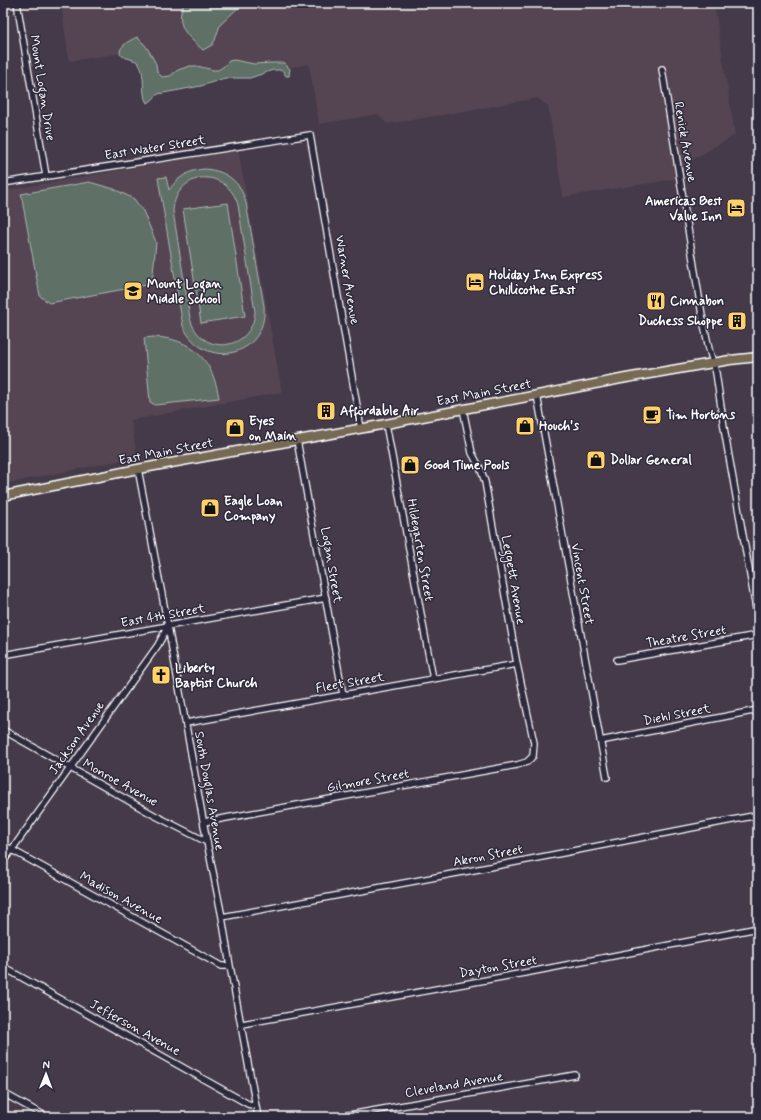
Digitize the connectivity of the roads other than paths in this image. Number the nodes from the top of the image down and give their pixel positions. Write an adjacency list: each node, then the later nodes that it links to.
1 (17, 3): 4 (street, Mount Logan Drive)
2 (662, 68): 7 (street, Renick Avenue)
3 (310, 134): 4 (street, East Water Street); 11 (street, Warner Avenue)
4 (46, 176): 5 (street, East Water Street)
5 (3, 183)
6 (758, 357): 7 (main road, East Main Street)
7 (713, 362): 8 (main road, East Main Street); 16 (street, Renick Avenue)
8 (537, 396): 9 (main road, East Main Street); 27 (street, Vincent Street)
9 (463, 409): 10 (main road, East Main Street); 21 (street, Leggett Avenue)
10 (386, 424): 11 (main road, East Main Street); 22 (street, Hildegarten Street)
11 (361, 429): 12 (main road, East Main Street)
12 (297, 440): 13 (main road, East Main Street); 15 (street, Logan Street)
13 (138, 469): 14 (main road, East Main Street); 17 (street, South Douglas Avenue)
14 (3, 496)
15 (326, 598): 17 (street, East 4th Street); 23 (street, Logan Street)
16 (758, 620)
17 (168, 626): 19 (street, East 4th Street); 25 (street, South Douglas Avenue); 29 (street, Jackson Avenue)
18 (758, 635): 20 (street, Theatre Street)
19 (3, 655)
20 (617, 660)
21 (517, 664): 22 (street, Fleet Street); 28 (street, Leggett Avenue)
22 (432, 679): 23 (street, Fleet Street)
23 (343, 695): 25 (street, Fleet Street)
24 (758, 710): 27 (street, Diehl Street)
25 (186, 723): 32 (street, South Douglas Avenue)
26 (3, 730): 29 (street, Monroe Avenue)
27 (600, 740): 30 (street, Vincent Street)
28 (533, 756): 32 (street, Gilmore Street)
29 (70, 768): 33 (street, Monroe Avenue); 35 (street, Jackson Avenue)
30 (607, 777)
31 (758, 814): 37 (street, Akron Street)
32 (204, 822): 33 (street, South Douglas Avenue)
33 (207, 842): 37 (street, South Douglas Avenue)
34 (3, 845): 35 (street, Madison Avenue)
35 (12, 850): 36 (street, Jackson Avenue); 39 (street, Madison Avenue)
36 (3, 862)
37 (222, 917): 39 (street, South Douglas Avenue)
38 (758, 928): 41 (street, Dayton Street)
39 (230, 966): 41 (street, South Douglas Avenue)
40 (3, 967): 44 (street, Jefferson Avenue)
41 (242, 1024): 44 (street, South Douglas Avenue)
42 (575, 1074): 47 (street, Cleveland Avenue)
43 (3, 1093): 45 (street)
44 (256, 1106): 46 (street, South Douglas Avenue)
45 (47, 1117)
46 (258, 1117)
47 (338, 1117)

